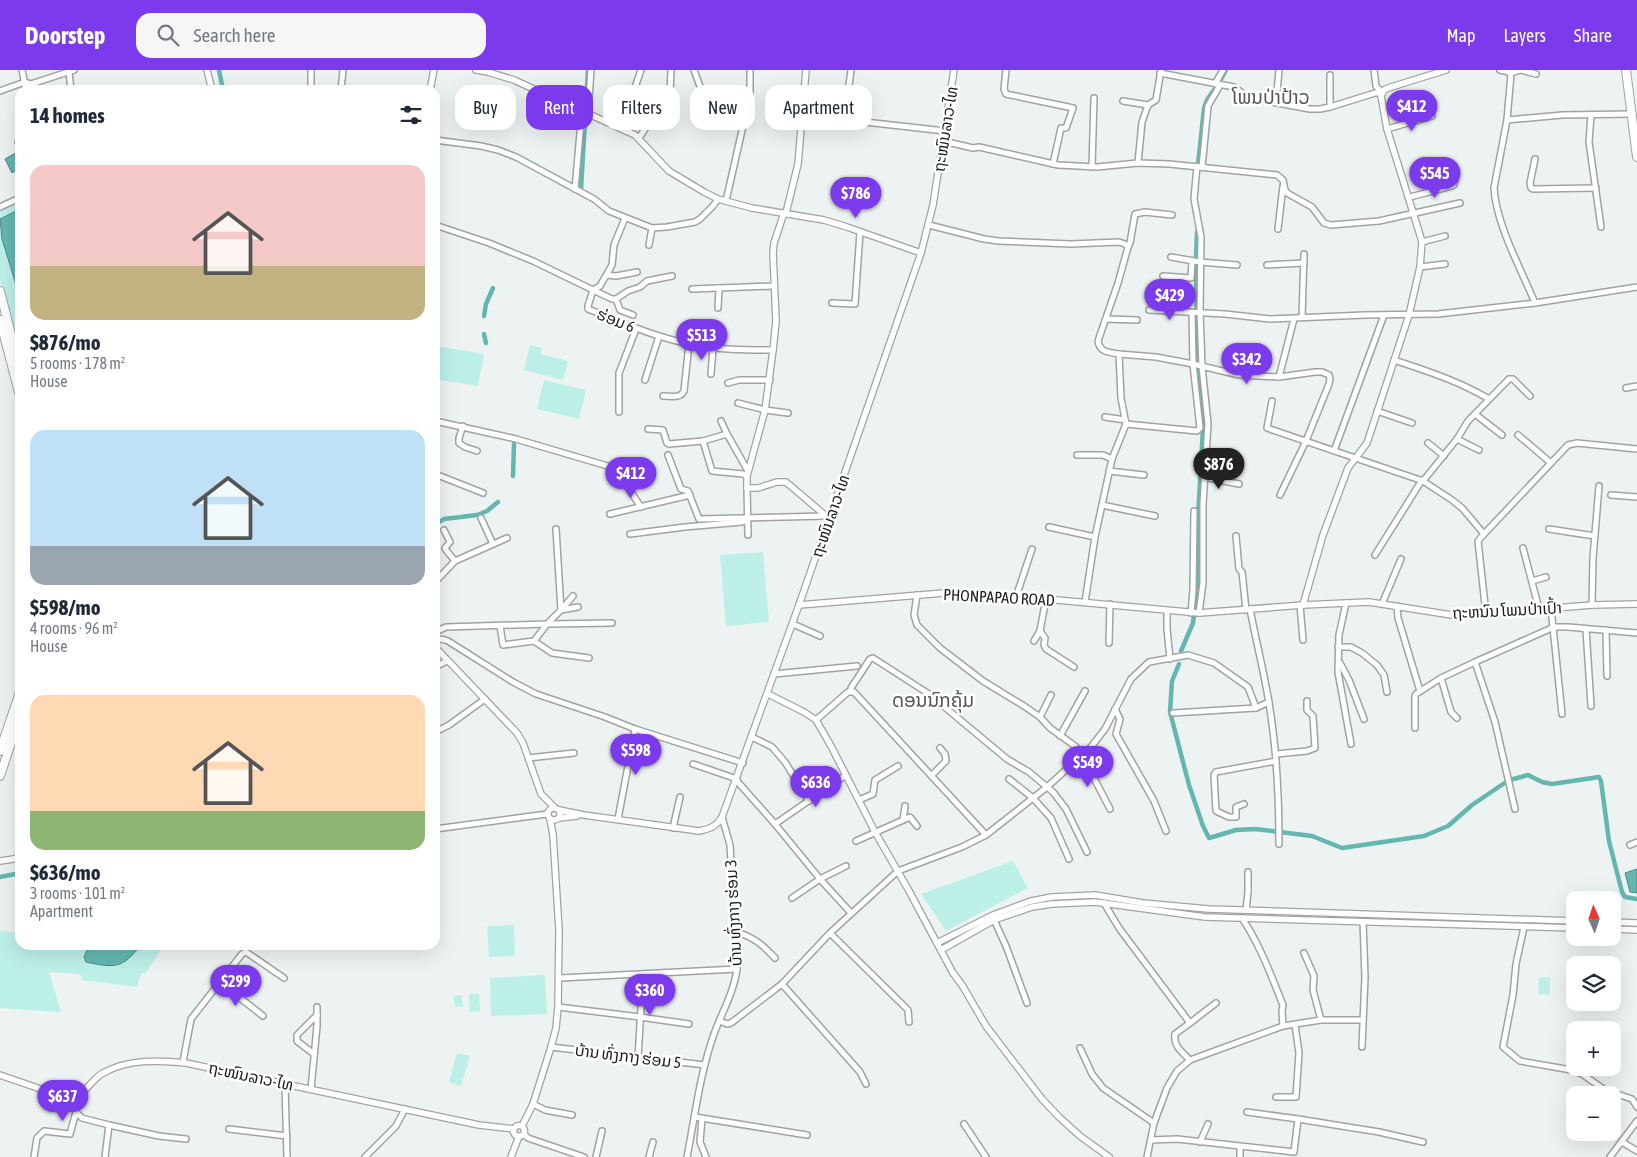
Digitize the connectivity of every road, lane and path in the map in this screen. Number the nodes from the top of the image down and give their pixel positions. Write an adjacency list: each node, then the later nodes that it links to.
1 (22, 70): 27 (street)
2 (207, 70): 32 (street)
3 (310, 70): 33 (street)
4 (343, 70): 34 (street)
5 (434, 70): 35 (street)
6 (476, 70): 40 (street)
7 (591, 70): 36 (street)
8 (641, 70): 37 (street)
9 (671, 70): 56 (street)
10 (694, 70): 38 (street)
11 (750, 70): 72 (street)
12 (806, 70): 75 (street)
13 (851, 70): 55 (street)
14 (954, 70): 55 (street, ຖະໜົນລາວ-ໄທ)
15 (1006, 70): 62 (street)
16 (1222, 70): 28 (street)
17 (1280, 70): 45 (street)
18 (1374, 70): 42 (street)
19 (1446, 70): 42 (street)
20 (1500, 70): 24 (street)
21 (1626, 70): 48 (main road)
22 (72, 71): 27 (street); 31 (street)
23 (1160, 71): 28 (street); 46 (street)
24 (1510, 73): 25 (street); 51 (street)
25 (1536, 74)
26 (1330, 76): 47 (street)
27 (25, 82): 29 (street); 30 (street)
28 (1218, 84): 45 (street); 63 (street)
29 (17, 85)
30 (25, 85)
31 (71, 85)
32 (211, 85)
33 (311, 85)
34 (342, 85)
35 (431, 85)
36 (590, 85)
37 (636, 85)
38 (700, 85)
39 (15, 86): 41 (street)
40 (526, 86)
41 (0, 91)
42 (1382, 93): 47 (street); 52 (street)
43 (1094, 98): 64 (street)
44 (1124, 101): 46 (street)
45 (1276, 102): 47 (street)
46 (1148, 106): 61 (street)
47 (1330, 107)
48 (1632, 114): 49 (street); 59 (main road)
49 (1591, 115): 51 (street); 67 (street)
50 (1432, 116): 52 (street)
51 (1507, 120): 111 (street)
52 (1387, 129): 69 (street)
53 (580, 130): 68 (street)
54 (625, 130): 56 (street)
55 (945, 131): 58 (street, ຖະໜົນລາວ-ໄທ)
56 (639, 138): 70 (street)
57 (440, 140): 68 (street)
58 (943, 141): 62 (street); 79 (street, ຖະໜົນລາວ-ໄທ)
59 (1637, 157)
60 (1535, 159): 67 (street)
61 (1138, 163): 63 (street); 64 (street)
62 (1053, 164): 64 (street)
63 (1200, 166): 66 (street); 93 (street)
64 (1092, 167)
65 (1456, 172): 69 (street)
66 (1283, 180): 76 (street); 83 (street)
67 (1596, 188): 81 (street)
68 (575, 189): 78 (street)
69 (1410, 197): 76 (street)
70 (718, 199): 72 (street); 82 (street)
71 (15, 200): 74 (street)
72 (726, 201): 75 (street)
73 (1460, 203): 76 (street)
74 (0, 207)
75 (785, 213): 84 (street); 103 (street)
76 (1415, 214): 86 (street)
77 (1172, 216): 88 (street)
78 (625, 218): 82 (street); 100 (street)
79 (929, 224): 88 (street); 89 (street, ຖະໜົນລາວ-ໄທ)
80 (440, 227): 107 (street, ຮ່ອມ 6)
81 (1601, 227)
82 (652, 228): 87 (street)
83 (1278, 229)
84 (860, 232): 89 (street); 110 (street)
85 (1445, 236): 86 (street)
86 (1422, 242): 98 (street)
87 (649, 245)
88 (1128, 247): 121 (street)
89 (921, 253): 196 (street, ຖະໜົນລາວ-ໄທ)
90 (1304, 254): 94 (street)
91 (1171, 257): 92 (street)
92 (1192, 261): 93 (street); 102 (street)
93 (1200, 262): 97 (street); 115 (street)
94 (1304, 263): 95 (street); 119 (street)
95 (1267, 264)
96 (1445, 264): 98 (street)
97 (1237, 266)
98 (1420, 267): 117 (street)
99 (637, 272): 100 (street)
100 (607, 275): 107 (street)
101 (672, 276): 109 (street)
102 (1163, 276)
103 (774, 286): 105 (street); 130 (street)
104 (1637, 287): 111 (street)
105 (720, 288): 106 (street); 112 (street)
106 (692, 289)
107 (593, 290): 109 (street); 124 (street, ຮ່ອມ 6)
108 (0, 291): 127 (main road)
109 (616, 299): 118 (street)
110 (832, 303)
111 (1535, 303): 117 (street)
112 (718, 308)
113 (1149, 310): 114 (street)
114 (1192, 312): 115 (street); 133 (street)
115 (1200, 312): 120 (street); 134 (street)
116 (1384, 315): 117 (street); 119 (street); 170 (street)
117 (1409, 315): 132 (street)
118 (633, 316)
119 (1302, 317): 120 (street)
120 (1294, 318): 136 (street)
121 (1106, 319): 123 (street); 131 (street)
122 (0, 320): 125 (main road)
123 (1137, 320)
124 (636, 329): 126 (street, ຮ່ອມ 6); 150 (street)
125 (2, 336): 137 (main road)
126 (659, 336): 128 (street, ຮ່ອມ 6); 138 (street)
127 (15, 337)
128 (689, 344): 129 (street, ຮ່ອມ 6); 143 (street)
129 (712, 348): 130 (street, ຮ່ອມ 6); 135 (street)
130 (774, 350): 139 (street)
131 (1119, 354): 133 (street); 156 (street)
132 (1394, 360): 145 (street); 149 (street)
133 (1193, 364): 134 (street); 156 (street)
134 (1202, 366): 136 (street); 181 (street)
135 (711, 374)
136 (1279, 377): 165 (street)
137 (15, 379)
138 (646, 380)
139 (770, 380): 140 (street); 148 (street)
140 (728, 383)
141 (1637, 386): 142 (street)
142 (1626, 388)
143 (663, 396)
144 (1530, 396): 145 (street)
145 (1488, 399): 152 (street)
146 (1272, 402): 165 (street)
147 (738, 403): 148 (street)
148 (765, 410): 151 (street); 178 (street)
149 (1377, 411): 157 (street); 175 (street)
150 (620, 412)
151 (788, 413)
152 (1475, 414): 161 (street); 163 (street)
153 (1105, 417): 156 (street)
154 (720, 421): 160 (street)
155 (440, 422): 158 (street)
156 (1126, 422): 174 (street)
157 (1412, 423)
158 (463, 426): 169 (street); 192 (street)
159 (648, 429): 164 (street)
160 (727, 434): 164 (street); 178 (street)
161 (1502, 435)
162 (1518, 436): 176 (street)
163 (1457, 439): 168 (street); 173 (street)
164 (703, 441): 178 (street)
165 (1306, 441): 170 (street); 188 (street)
166 (1428, 443): 173 (street)
167 (1637, 449): 176 (street)
168 (1479, 450)
169 (477, 451)
170 (1334, 451): 175 (street)
171 (668, 455): 187 (street)
172 (1077, 455): 174 (street)
173 (1444, 456): 182 (street)
174 (1112, 458): 177 (street)
175 (1357, 458): 182 (street); 229 (street)
176 (1551, 464): 204 (street)
177 (1109, 472): 179 (street); 191 (street)
178 (747, 473): 185 (street)
179 (1144, 475)
180 (440, 476): 186 (street)
181 (1204, 477): 183 (street); 238 (street)
182 (1422, 480): 204 (street); 213 (street)
183 (1238, 484)
184 (1599, 486): 207 (street)
185 (747, 488): 196 (street); 198 (street)
186 (483, 493)
187 (690, 495): 192 (street); 198 (street)
188 (1280, 495)
189 (1612, 495): 190 (street)
190 (1637, 497)
191 (1102, 505): 195 (street); 208 (street)
192 (641, 507): 194 (street)
193 (1194, 511): 238 (street)
194 (610, 514)
195 (1155, 516)
196 (828, 517): 198 (street); 228 (street, ຖະໜົນລາວ-ໄທ)
197 (481, 518): 210 (street)
198 (748, 518): 203 (street); 205 (street)
199 (1049, 528): 208 (street)
200 (556, 529): 236 (street)
201 (1550, 529): 207 (street)
202 (444, 530): 215 (street)
203 (630, 534)
204 (1484, 534): 239 (street)
205 (748, 535)
206 (1236, 536): 234 (street)
207 (1595, 536): 230 (street)
208 (1095, 537): 223 (street)
209 (507, 538): 210 (street)
210 (493, 544): 215 (street)
211 (1032, 548): 221 (street)
212 (1523, 548): 218 (street)
213 (1376, 554)
214 (1402, 559): 226 (street)
215 (455, 561): 216 (street)
216 (440, 577)
217 (1546, 577): 218 (street)
218 (1532, 581): 235 (street)
219 (917, 595): 221 (street, PHONPAPAO ROAD); 228 (street, PHONPAPAO ROAD); 284 (street)
220 (573, 596): 236 (street)
221 (1016, 597): 222 (street, PHONPAPAO ROAD)
222 (1046, 599): 223 (street, PHONPAPAO ROAD); 248 (street)
223 (1085, 602): 225 (street, PHONPAPAO ROAD)
224 (1346, 603): 226 (street, ຖະຫນົນ ໂພນປ່າເປົ້າ); 229 (street, ຖະຫນົນ ໂພນປ່າເປົ້າ); 256 (street)
225 (1110, 604): 237 (street, PHONPAPAO ROAD); 255 (street)
226 (1382, 604): 232 (street, ຖະຫນົນ ໂພນປ່າເປົ້າ)
227 (1637, 604): 230 (street, ຖະຫນົນ ໂພນປ່າເປົ້າ)
228 (799, 605): 242 (street, ຖະໜົນລາວ-ໄທ)
229 (1301, 605): 234 (street, ຖະຫນົນ ໂພນປ່າເປົ້າ); 253 (street)
230 (1592, 605): 233 (street, ຖະຫນົນ ໂພນປ່າເປົ້າ)
231 (578, 606): 236 (street)
232 (1397, 606): 239 (street, ຖະຫນົນ ໂພນປ່າເປົ້າ); 272 (street)
233 (1551, 608): 235 (street, ຖະຫນົນ ໂພນປ່າເປົ້າ); 244 (street)
234 (1248, 609): 238 (street, ຖະຫນົນ ໂພນປ່າເປົ້າ); 277 (street)
235 (1539, 609): 239 (street, ຖະຫນົນ ໂພນປ່າເປົ້າ)
236 (561, 610): 241 (street)
237 (1168, 610): 238 (street, PHONPAPAO ROAD); 259 (street)
238 (1194, 613)
239 (1486, 614)
240 (612, 623): 241 (street)
241 (547, 624): 243 (street); 254 (street)
242 (793, 624): 250 (street); 266 (street, ຖະໜົນລາວ-ໄທ)
243 (500, 626): 246 (street); 254 (street)
244 (1554, 627): 245 (street); 262 (street); 283 (street)
245 (1586, 629): 247 (street); 278 (street)
246 (440, 630)
247 (1606, 630): 249 (street); 267 (street)
248 (1040, 631): 252 (street); 265 (street)
249 (1637, 633)
250 (820, 636)
251 (440, 640): 289 (street)
252 (1034, 640)
253 (1303, 640)
254 (534, 641): 258 (street)
255 (1109, 643)
256 (1338, 647): 261 (street); 271 (street)
257 (440, 653): 260 (street)
258 (589, 658)
259 (1170, 658): 280 (street); 281 (street)
260 (447, 661): 263 (street); 275 (street)
261 (1339, 662): 286 (street); 294 (street)
262 (1475, 662): 268 (street); 320 (street)
263 (440, 664)
264 (857, 666): 266 (street)
265 (1074, 667)
266 (774, 674): 273 (street, ຖະໜົນລາວ-ໄທ)
267 (1607, 676)
268 (1441, 678): 272 (street); 285 (street)
269 (850, 691): 287 (street); 306 (street); 310 (street)
270 (1085, 691): 292 (street)
271 (1388, 692)
272 (1420, 692): 288 (street)
273 (768, 694): 287 (street); 293 (street, ຖະໜົນລາວ-ໄທ)
274 (1051, 695): 284 (street)
275 (485, 699): 291 (street); 300 (street)
276 (1307, 701): 298 (street)
277 (1269, 702): 280 (street); 298 (street)
278 (1592, 706)
279 (15, 707): 296 (main road)
280 (1256, 708): 282 (street)
281 (1115, 709): 299 (street); 330 (street)
282 (1173, 713)
283 (1562, 714)
284 (1040, 717): 292 (street)
285 (1457, 718)
286 (1364, 719)
287 (816, 720): 305 (street)
288 (1415, 728)
289 (635, 729): 302 (street); 324 (street)
290 (15, 730): 307 (main road)
291 (440, 730)
292 (1060, 736): 299 (street)
293 (752, 737): 302 (street, ຖະໜົນລາວ-ໄທ); 315 (street)
294 (1351, 744)
295 (940, 748): 306 (street)
296 (0, 751)
297 (574, 753): 300 (street)
298 (1276, 754): 301 (street)
299 (1082, 756): 310 (street); 319 (street)
300 (528, 758): 311 (street)
301 (1276, 761): 316 (street); 335 (street)
302 (743, 762): 309 (street, ຖະໜົນລາວ-ໄທ)
303 (693, 764): 309 (street)
304 (898, 766): 314 (street)
305 (846, 775): 314 (street); 315 (street)
306 (932, 775): 332 (street)
307 (0, 776)
308 (1009, 779): 313 (street)
309 (736, 780): 323 (street, ຖະໜົນລາວ-ໄທ); 326 (street)
310 (1047, 787): 313 (street); 337 (street)
311 (541, 794): 318 (street); 321 (street)
312 (680, 797): 328 (street)
313 (1033, 798): 332 (street); 339 (street)
314 (859, 800): 331 (street)
315 (809, 801): 326 (street)
316 (1244, 804)
317 (905, 806): 325 (street)
318 (556, 809): 321 (street); 321 (street); 322 (street)
319 (1110, 809)
320 (1515, 809)
321 (552, 816): 322 (street); 329 (street); 368 (street)
322 (584, 816): 324 (street)
323 (722, 817): 328 (street); 359 (street, ບ້ານ ທົ່ງກາງ ຮ່ອມ 3)
324 (618, 819): 328 (street)
325 (903, 820): 327 (street); 331 (street)
326 (774, 824): 344 (street)
327 (917, 826)
328 (673, 828)
329 (440, 829)
330 (1166, 831)
331 (876, 832): 333 (street); 342 (street)
332 (986, 835): 342 (street)
333 (856, 841)
334 (1637, 842): 336 (street)
335 (1279, 844)
336 (1630, 844)
337 (1087, 852)
338 (15, 859): 340 (street)
339 (1070, 859)
340 (0, 861)
341 (846, 866): 344 (street)
342 (898, 871): 348 (street); 361 (street)
343 (1248, 872): 347 (street)
344 (820, 879): 345 (street); 348 (street)
345 (792, 898)
346 (1104, 903): 349 (street); 350 (street); 382 (street)
347 (1246, 910): 351 (street); 361 (street)
348 (851, 913): 360 (street)
349 (1242, 918): 352 (street); 385 (street)
350 (994, 920): 362 (street); 371 (street)
351 (1566, 921)
352 (1363, 922): 355 (street); 379 (street)
353 (1621, 922): 354 (street)
354 (1637, 923)
355 (1524, 927): 356 (street); 401 (street)
356 (1566, 928)
357 (1621, 929): 358 (street)
358 (1637, 930)
359 (735, 931): 364 (street); 365 (street, ບ້ານ ທົ່ງກາງ ຮ່ອມ 3)
360 (830, 933): 370 (street); 381 (street)
361 (937, 943): 362 (street)
362 (941, 950): 440 (street)
363 (1304, 953): 378 (street)
364 (775, 958)
365 (737, 969): 366 (street); 380 (street, ບ້ານ ທົ່ງກາງ ຮ່ອມ 3)
366 (643, 974): 368 (street); 377 (street)
367 (284, 978): 369 (street)
368 (560, 978): 374 (street)
369 (220, 982): 376 (street); 392 (street)
370 (782, 984): 380 (street); 396 (street)
371 (1027, 1003)
372 (1216, 1003): 382 (street)
373 (317, 1006): 375 (street)
374 (558, 1007): 377 (street); 386 (street)
375 (318, 1015): 389 (street); 389 (street)
376 (264, 1016)
377 (640, 1017): 383 (street); 390 (street)
378 (1322, 1020): 379 (street); 384 (street)
379 (1363, 1020): 387 (street)
380 (720, 1021): 393 (street, ບ້ານ ທົ່ງກາງ ຮ່ອມ 3)
381 (909, 1022)
382 (1190, 1023): 391 (street)
383 (689, 1024)
384 (1295, 1025): 385 (street); 398 (street)
385 (1284, 1026): 391 (street)
386 (551, 1047): 390 (street, ບ້ານ ທົ່ງກາງ ຮ່ອມ 5); 400 (street)
387 (1362, 1047)
388 (1080, 1048): 410 (street)
389 (314, 1054): 397 (street)
390 (638, 1058): 393 (street, ບ້ານ ທົ່ງກາງ ຮ່ອມ 5)
391 (1190, 1060): 410 (street)
392 (183, 1062): 395 (street, ຖະໜົນລາວ-ໄທ); 399 (street, ຖະໜົນລາວ-ໄທ)
393 (705, 1065): 406 (street, ບ້ານ ທົ່ງກາງ ຮ່ອມ 3)
394 (0, 1075): 399 (street)
395 (285, 1084): 397 (street, ຖະໜົນລາວ-ໄທ); 420 (street)
396 (866, 1084)
397 (311, 1088): 402 (street, ຖະໜົນລາວ-ໄທ)
398 (1276, 1097)
399 (75, 1098): 403 (street)
400 (533, 1104): 405 (street); 414 (street)
401 (1637, 1107)
402 (405, 1109): 416 (street, ຖະໜົນລາວ-ໄທ); 433 (street)
403 (76, 1112): 413 (street); 430 (street)
404 (1247, 1112): 408 (street)
405 (572, 1114)
406 (695, 1117): 407 (street); 437 (street, ບ້ານ ທົ່ງກາງ ຮ່ອມ 3)
407 (702, 1119): 419 (street); 438 (street)
408 (1298, 1119): 425 (street); 427 (street)
409 (1637, 1121): 426 (street)
410 (1154, 1123): 422 (street)
411 (964, 1124): 439 (street)
412 (1208, 1124): 424 (street)
413 (109, 1125): 421 (street); 431 (street)
414 (522, 1126): 416 (street); 418 (street)
415 (229, 1129): 420 (street)
416 (514, 1129): 418 (street)
417 (602, 1131): 435 (street)
418 (521, 1135): 429 (street); 434 (street)
419 (807, 1135)
420 (287, 1136): 432 (street)
421 (186, 1139)
422 (1151, 1140): 424 (street); 441 (street)
423 (653, 1142): 436 (street)
424 (1200, 1142): 427 (street)
425 (1423, 1142)
426 (1622, 1142): 428 (street); 443 (street)
427 (1240, 1147): 442 (street)
428 (1637, 1151)
429 (583, 1155)
430 (34, 1157)
431 (105, 1157)
432 (287, 1157)
433 (365, 1157)
434 (511, 1157)
435 (596, 1157)
436 (649, 1157)
437 (687, 1157)
438 (706, 1157)
439 (986, 1157)
440 (1109, 1157)
441 (1147, 1157)
442 (1240, 1157)
443 (1610, 1157)

